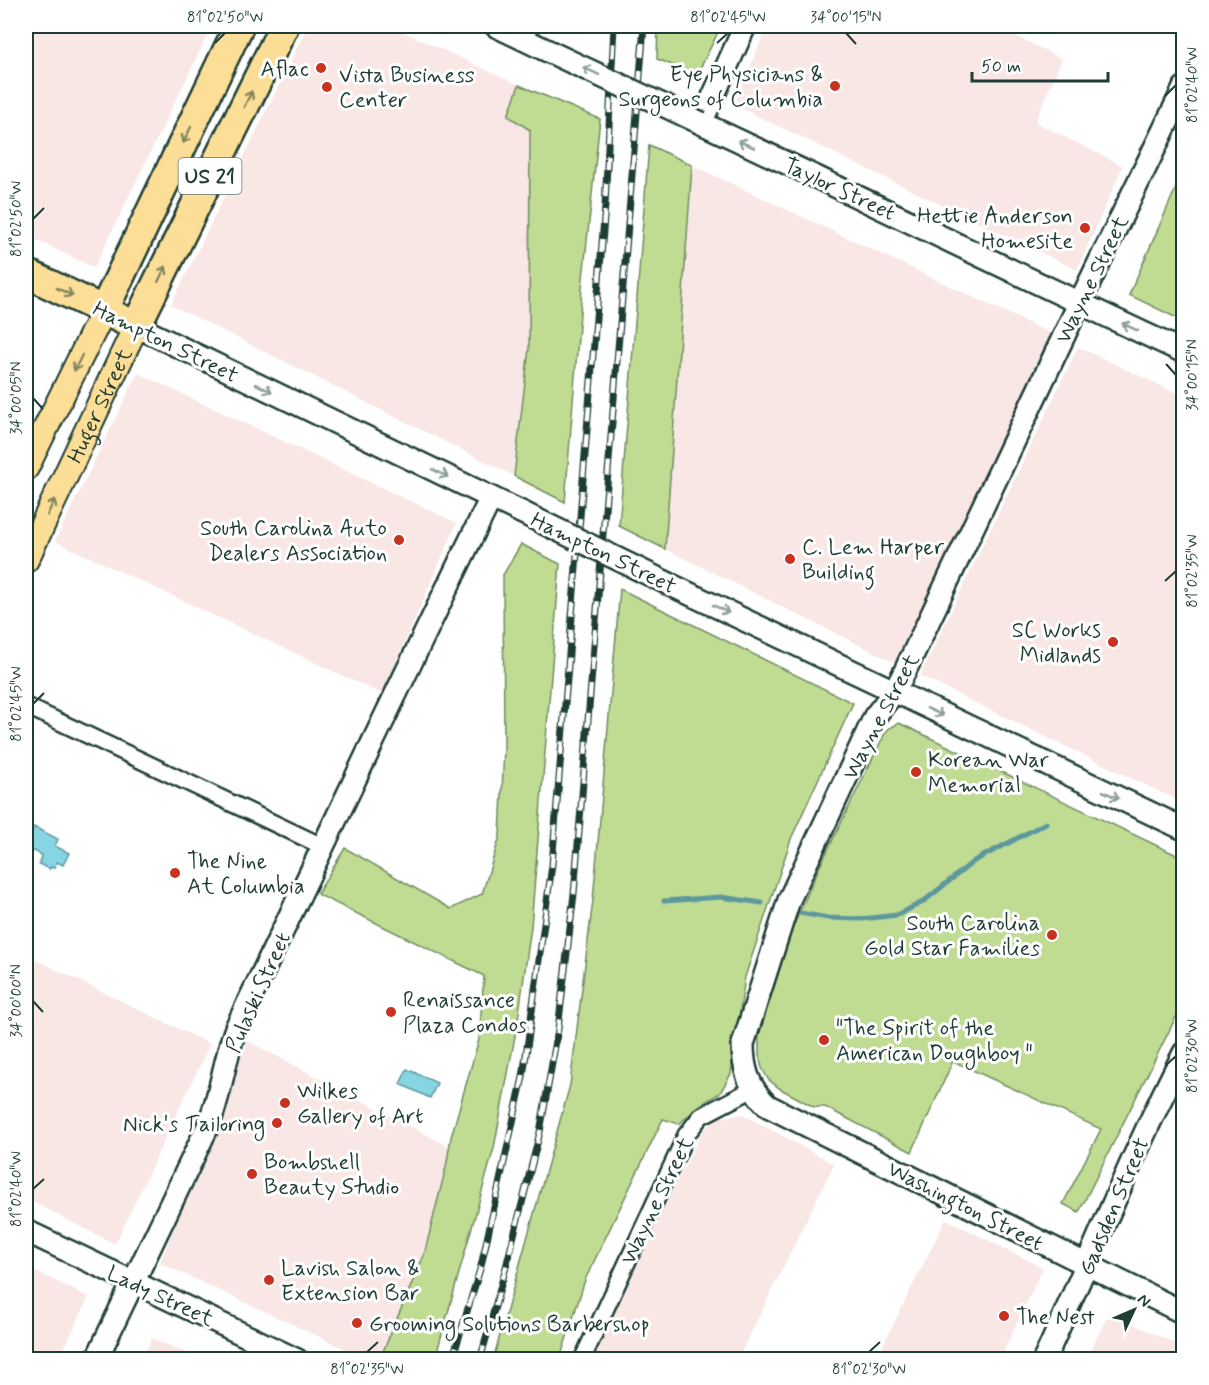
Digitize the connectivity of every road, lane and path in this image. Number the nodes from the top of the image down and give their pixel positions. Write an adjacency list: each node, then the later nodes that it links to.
1 (239, 26): 9 (highway, Huger Street / US 21, one-way to 9)
2 (284, 26): 10 (highway, Huger Street / US 21, one-way to 2)
3 (496, 26): 6 (street, Taylor Street, one-way to 3, bridge)
4 (745, 26): 6 (street)
5 (1184, 88): 8 (street, Wayne Street)
6 (701, 123): 8 (street, Taylor Street, one-way to 6)
7 (26, 273): 9 (highway, Hampton Street, one-way to 9)
8 (1079, 303): 11 (street, Taylor Street, one-way to 8); 15 (street, Wayne Street)
9 (104, 310): 10 (highway, Hampton Street); 12 (main road, Huger Street / US 21, one-way to 12)
10 (136, 326): 13 (street, Hampton Street, one-way to 13); 14 (main road, Huger Street / US 21, one-way to 10)
11 (1184, 352)
12 (26, 468)
13 (491, 498): 15 (street, Hampton Street, one-way to 15, bridge); 18 (street, Pulaski Street)
14 (26, 560)
15 (894, 692): 17 (street, Hampton Street, one-way to 17); 20 (street, Wayne Street)
16 (26, 706): 18 (street)
17 (1184, 829)
18 (324, 847): 23 (street, Pulaski Street)
19 (1184, 1053): 22 (street, Gadsden Street)
20 (753, 1089): 22 (street, Washington Street); 27 (street, Wayne Street)
21 (26, 1231): 23 (street, Lady Street)
22 (1087, 1266): 24 (street, Washington Street); 28 (street, Gadsden Street)
23 (133, 1282): 25 (street, Pulaski Street); 26 (street, Lady Street)
24 (1184, 1313)
25 (96, 1359)
26 (297, 1359)
27 (582, 1359)
28 (1044, 1359)

